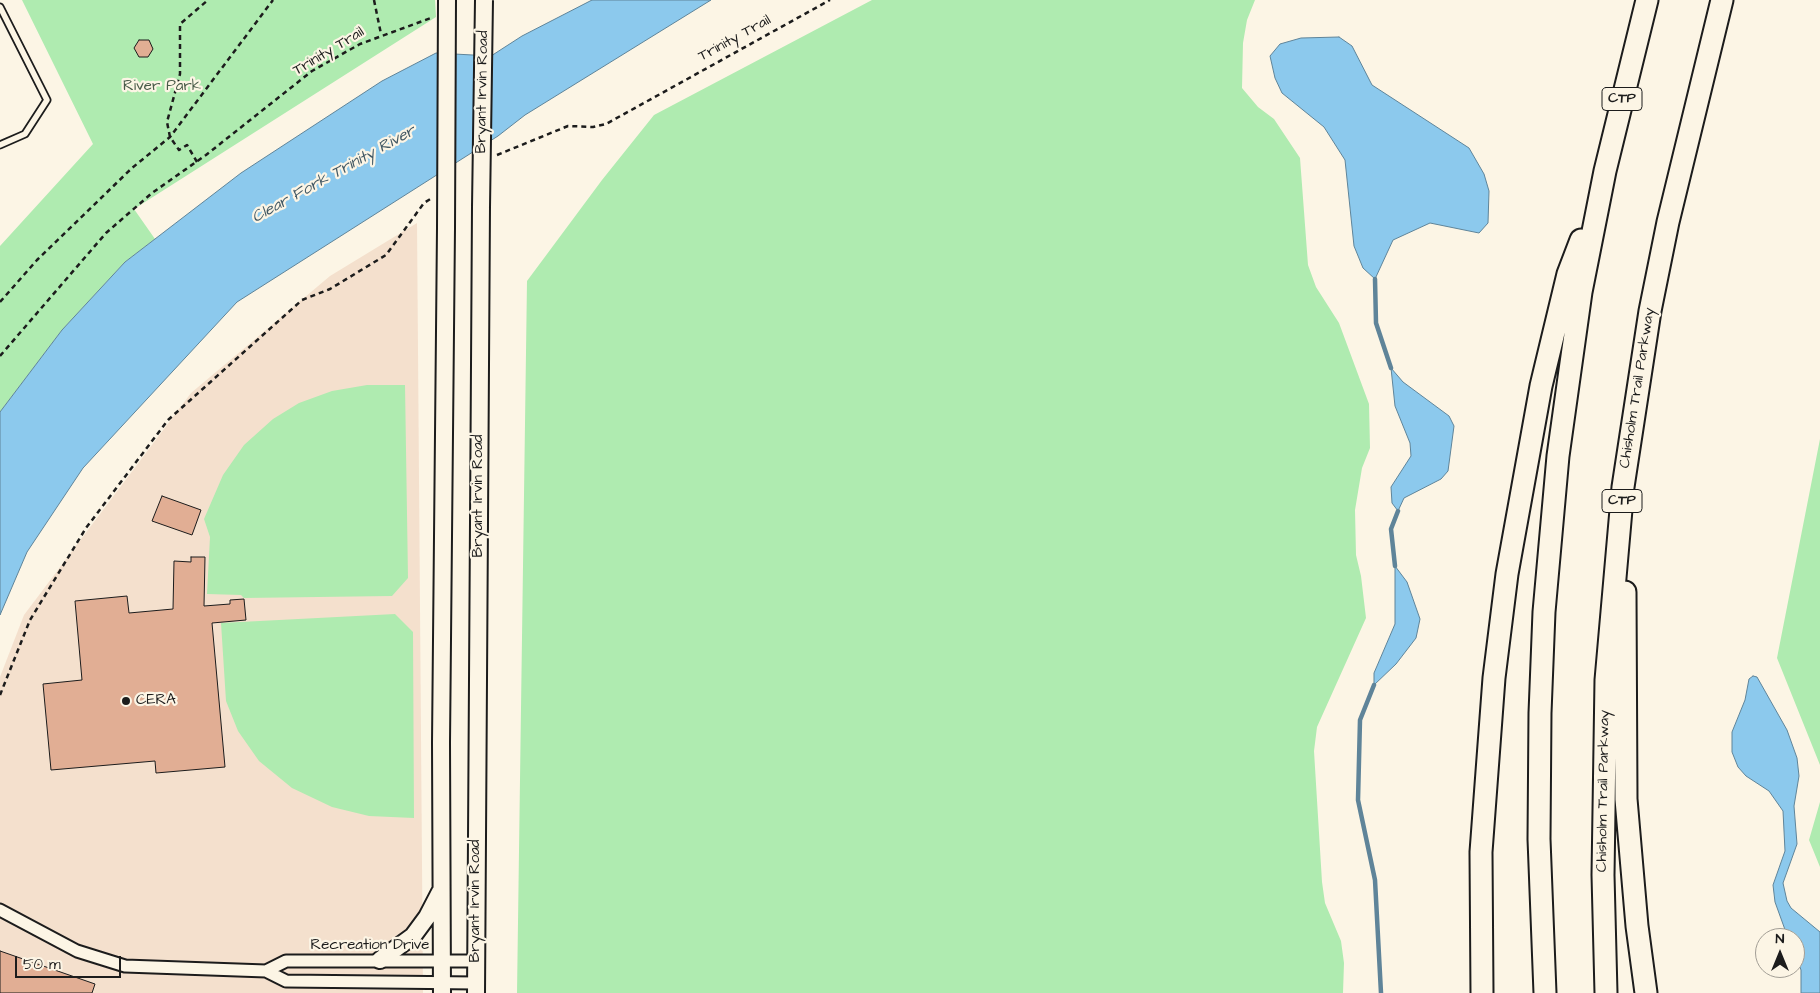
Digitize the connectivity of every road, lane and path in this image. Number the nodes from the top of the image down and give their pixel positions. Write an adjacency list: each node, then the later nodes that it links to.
1 (208, 0): 12 (path)
2 (273, 0): 12 (path)
3 (374, 0): 11 (path)
4 (447, 0): 22 (main road, bridge)
5 (484, 0): 26 (main road, Bryant Irvin Road, bridge)
6 (830, 0): 14 (path, Trinity Trail)
7 (1647, 0): 16 (highway, CTP)
8 (0, 7): 13 (lane)
9 (1720, 9): 20 (highway, Chisholm Trail Parkway / CTP)
10 (436, 16): 11 (path, Trinity Trail)
11 (381, 34): 15 (path, Trinity Trail)
12 (170, 137): 15 (path); 18 (path)
13 (0, 145)
14 (494, 157)
15 (197, 162): 19 (path, Trinity Trail)
16 (1605, 171): 30 (highway); 31 (highway, CTP)
17 (440, 193): 21 (path)
18 (0, 302)
19 (0, 356)
20 (1623, 487): 32 (highway, Chisholm Trail Parkway / CTP); 33 (highway)
21 (0, 696)
22 (442, 888): 24 (main road); 25 (main road)
23 (0, 910): 27 (street, Recreation Drive)
24 (380, 960): 25 (street, Recreation Drive); 27 (street, Recreation Drive)
25 (442, 961): 26 (street, Recreation Drive); 28 (main road)
26 (476, 961): 29 (main road, Bryant Irvin Road)
27 (266, 971): 28 (street, Recreation Drive)
28 (442, 988): 29 (street, Recreation Drive)
29 (476, 988)
30 (1482, 993)
31 (1545, 993)
32 (1606, 993)
33 (1646, 993)

